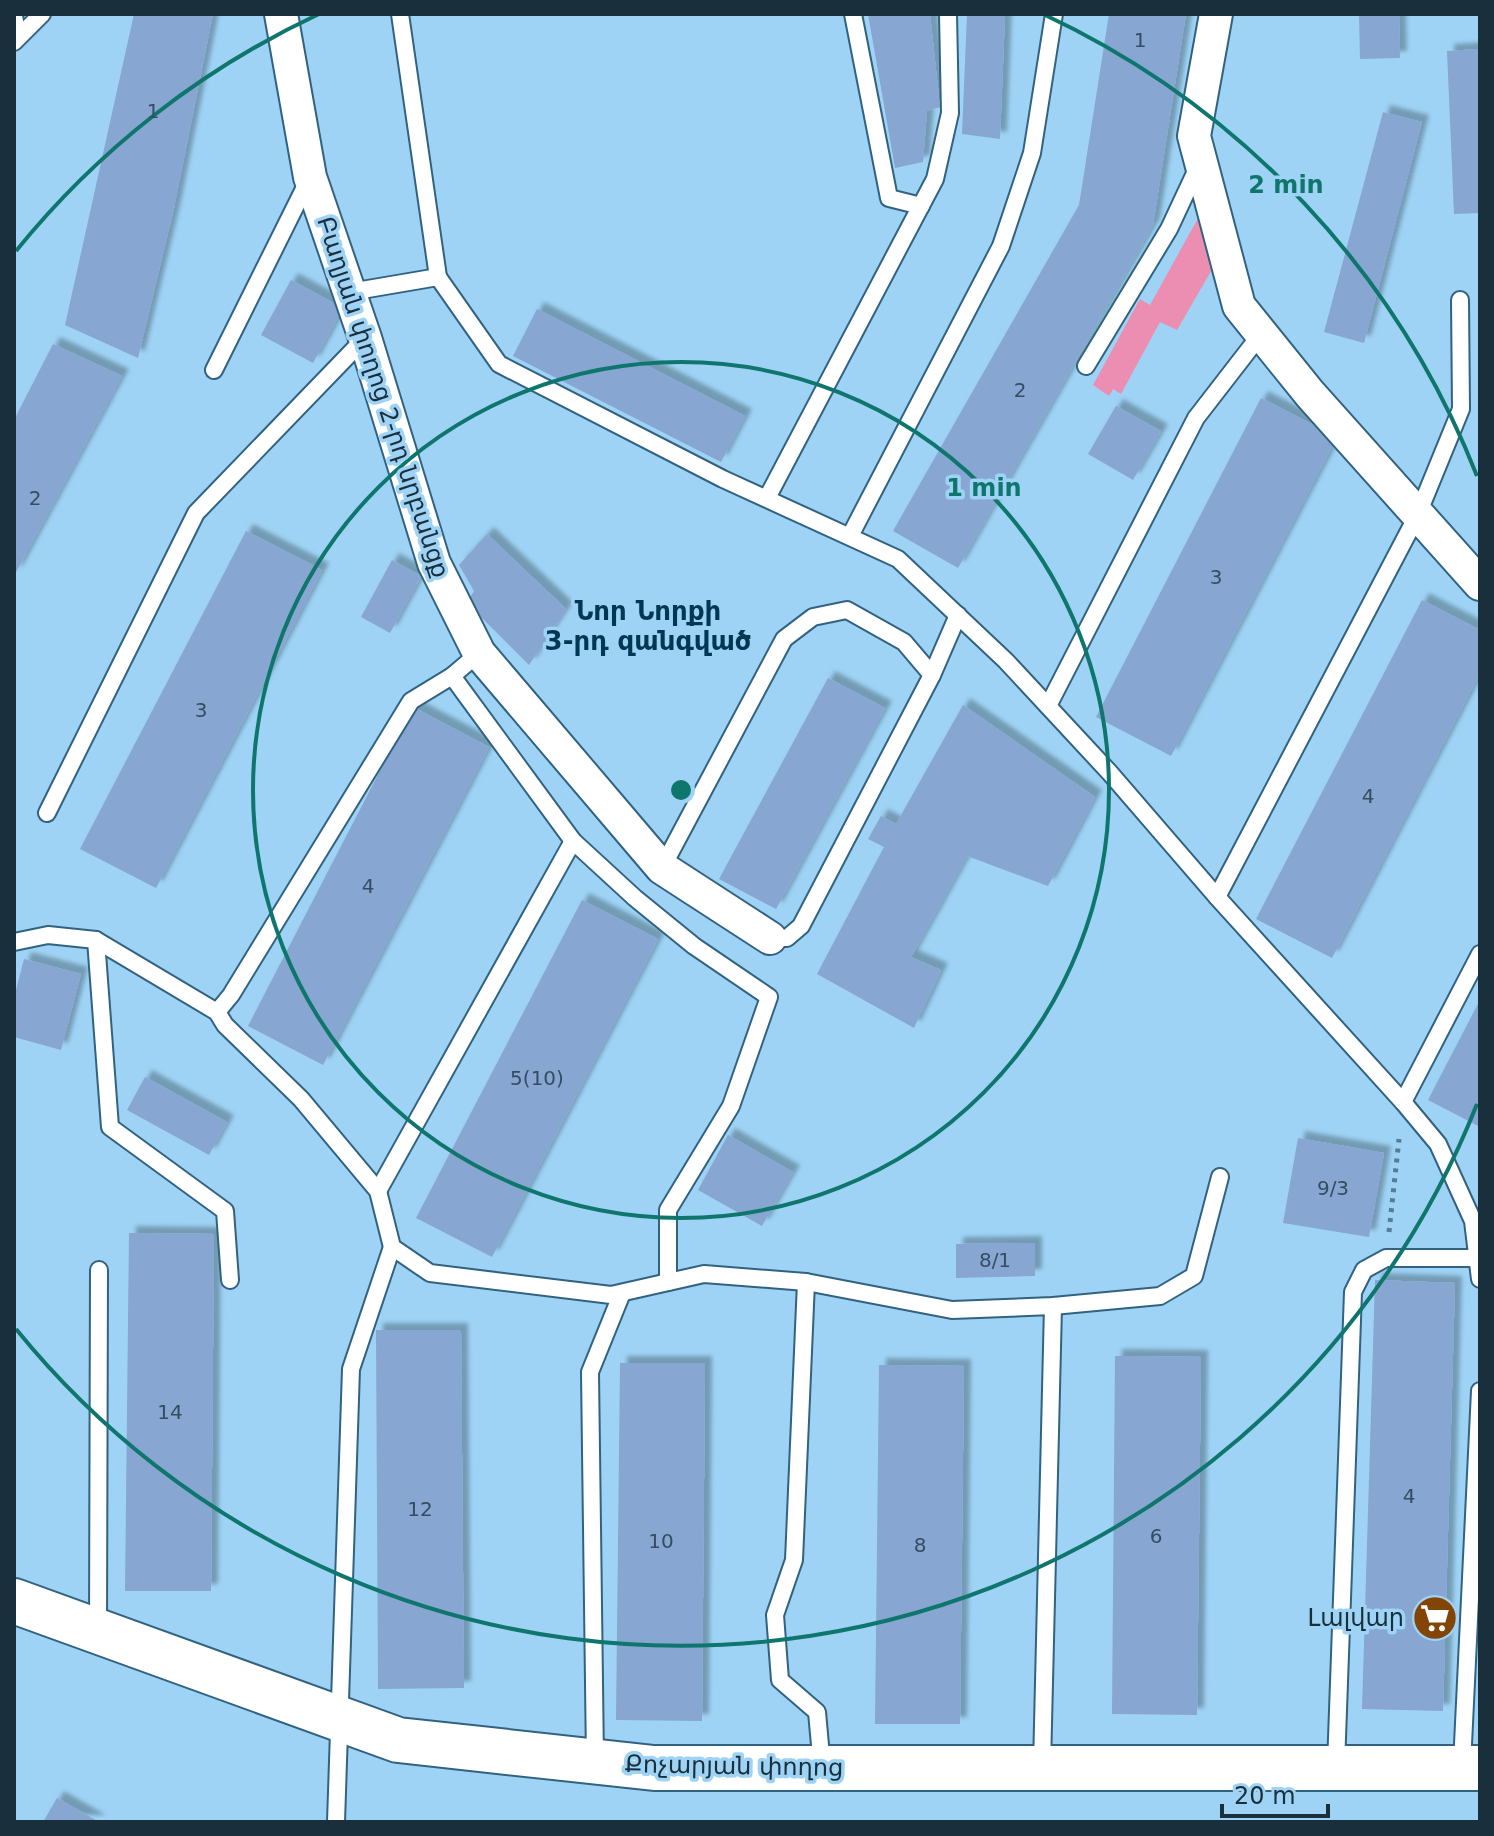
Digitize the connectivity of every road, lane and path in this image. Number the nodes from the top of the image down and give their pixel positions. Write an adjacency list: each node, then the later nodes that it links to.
1 (42, 14): 9 (lane)
2 (281, 14): 11 (street, Բաղյան փողոց 2-րդ նրբանցք)
3 (400, 14): 13 (lane)
4 (853, 14): 12 (lane)
5 (948, 14): 12 (lane)
6 (1054, 14): 22 (lane)
7 (1216, 14): 10 (street)
8 (14, 16): 9 (lane)
9 (16, 39)
10 (1201, 162): 16 (street); 18 (lane)
11 (310, 177): 14 (street, Բաղյան փողոց 2-րդ նրբանցք); 19 (lane)
12 (921, 206): 20 (lane)
13 (438, 277): 14 (lane); 20 (lane)
14 (350, 292): 17 (street, Բաղյան փողոց 2-րդ նրբանցք)
15 (1460, 300): 21 (lane)
16 (1261, 334): 21 (street); 28 (lane)
17 (365, 338): 25 (street, Բաղյան փողոց 2-րդ նրբանցք); 29 (lane)
18 (1086, 366)
19 (214, 370)
20 (767, 498): 22 (lane)
21 (1418, 514): 23 (street); 32 (lane)
22 (850, 536): 24 (lane)
23 (1480, 584)
24 (958, 615): 26 (lane); 28 (lane)
25 (479, 653): 27 (lane); 31 (street, Բաղյան փողոց 2-րդ նրբանցք)
26 (932, 675): 31 (lane); 33 (lane)
27 (452, 676): 30 (lane); 37 (lane)
28 (1048, 706): 32 (lane)
29 (47, 813)
30 (573, 841): 40 (lane); 47 (lane)
31 (662, 868): 33 (street, Բաղյան փողոց 2-րդ նրբանցք)
32 (1217, 897): 38 (lane)
33 (770, 938)
34 (96, 940): 35 (lane); 37 (lane); 46 (lane)
35 (14, 942)
36 (1480, 954): 38 (lane)
37 (217, 1012): 40 (lane)
38 (1403, 1102): 42 (path); 43 (lane)
39 (1220, 1177): 50 (lane)
40 (378, 1191): 41 (lane)
41 (392, 1247): 49 (lane); 54 (lane)
42 (1386, 1258): 43 (lane); 58 (lane)
43 (1478, 1258): 45 (lane)
44 (99, 1270): 53 (lane)
45 (1480, 1279)
46 (230, 1280)
47 (668, 1282): 48 (lane); 49 (lane)
48 (806, 1282): 50 (lane); 56 (lane)
49 (622, 1293): 55 (lane)
50 (1053, 1306): 57 (lane)
51 (1480, 1391): 59 (lane)
52 (14, 1601): 53 (street, Քոչարյան փողոց)
53 (98, 1632): 54 (street, Քոչարյան փողոց)
54 (339, 1719): 55 (street, Քոչարյան փողոց); 60 (lane)
55 (595, 1762): 56 (street, Քոչարյան փողոց)
56 (823, 1768): 57 (street, Քոչարյան փողոց)
57 (1042, 1768): 58 (street, Քոչարյան փողոց)
58 (1336, 1768): 59 (street, Քոչարյան փողոց)
59 (1471, 1768)
60 (336, 1822)

